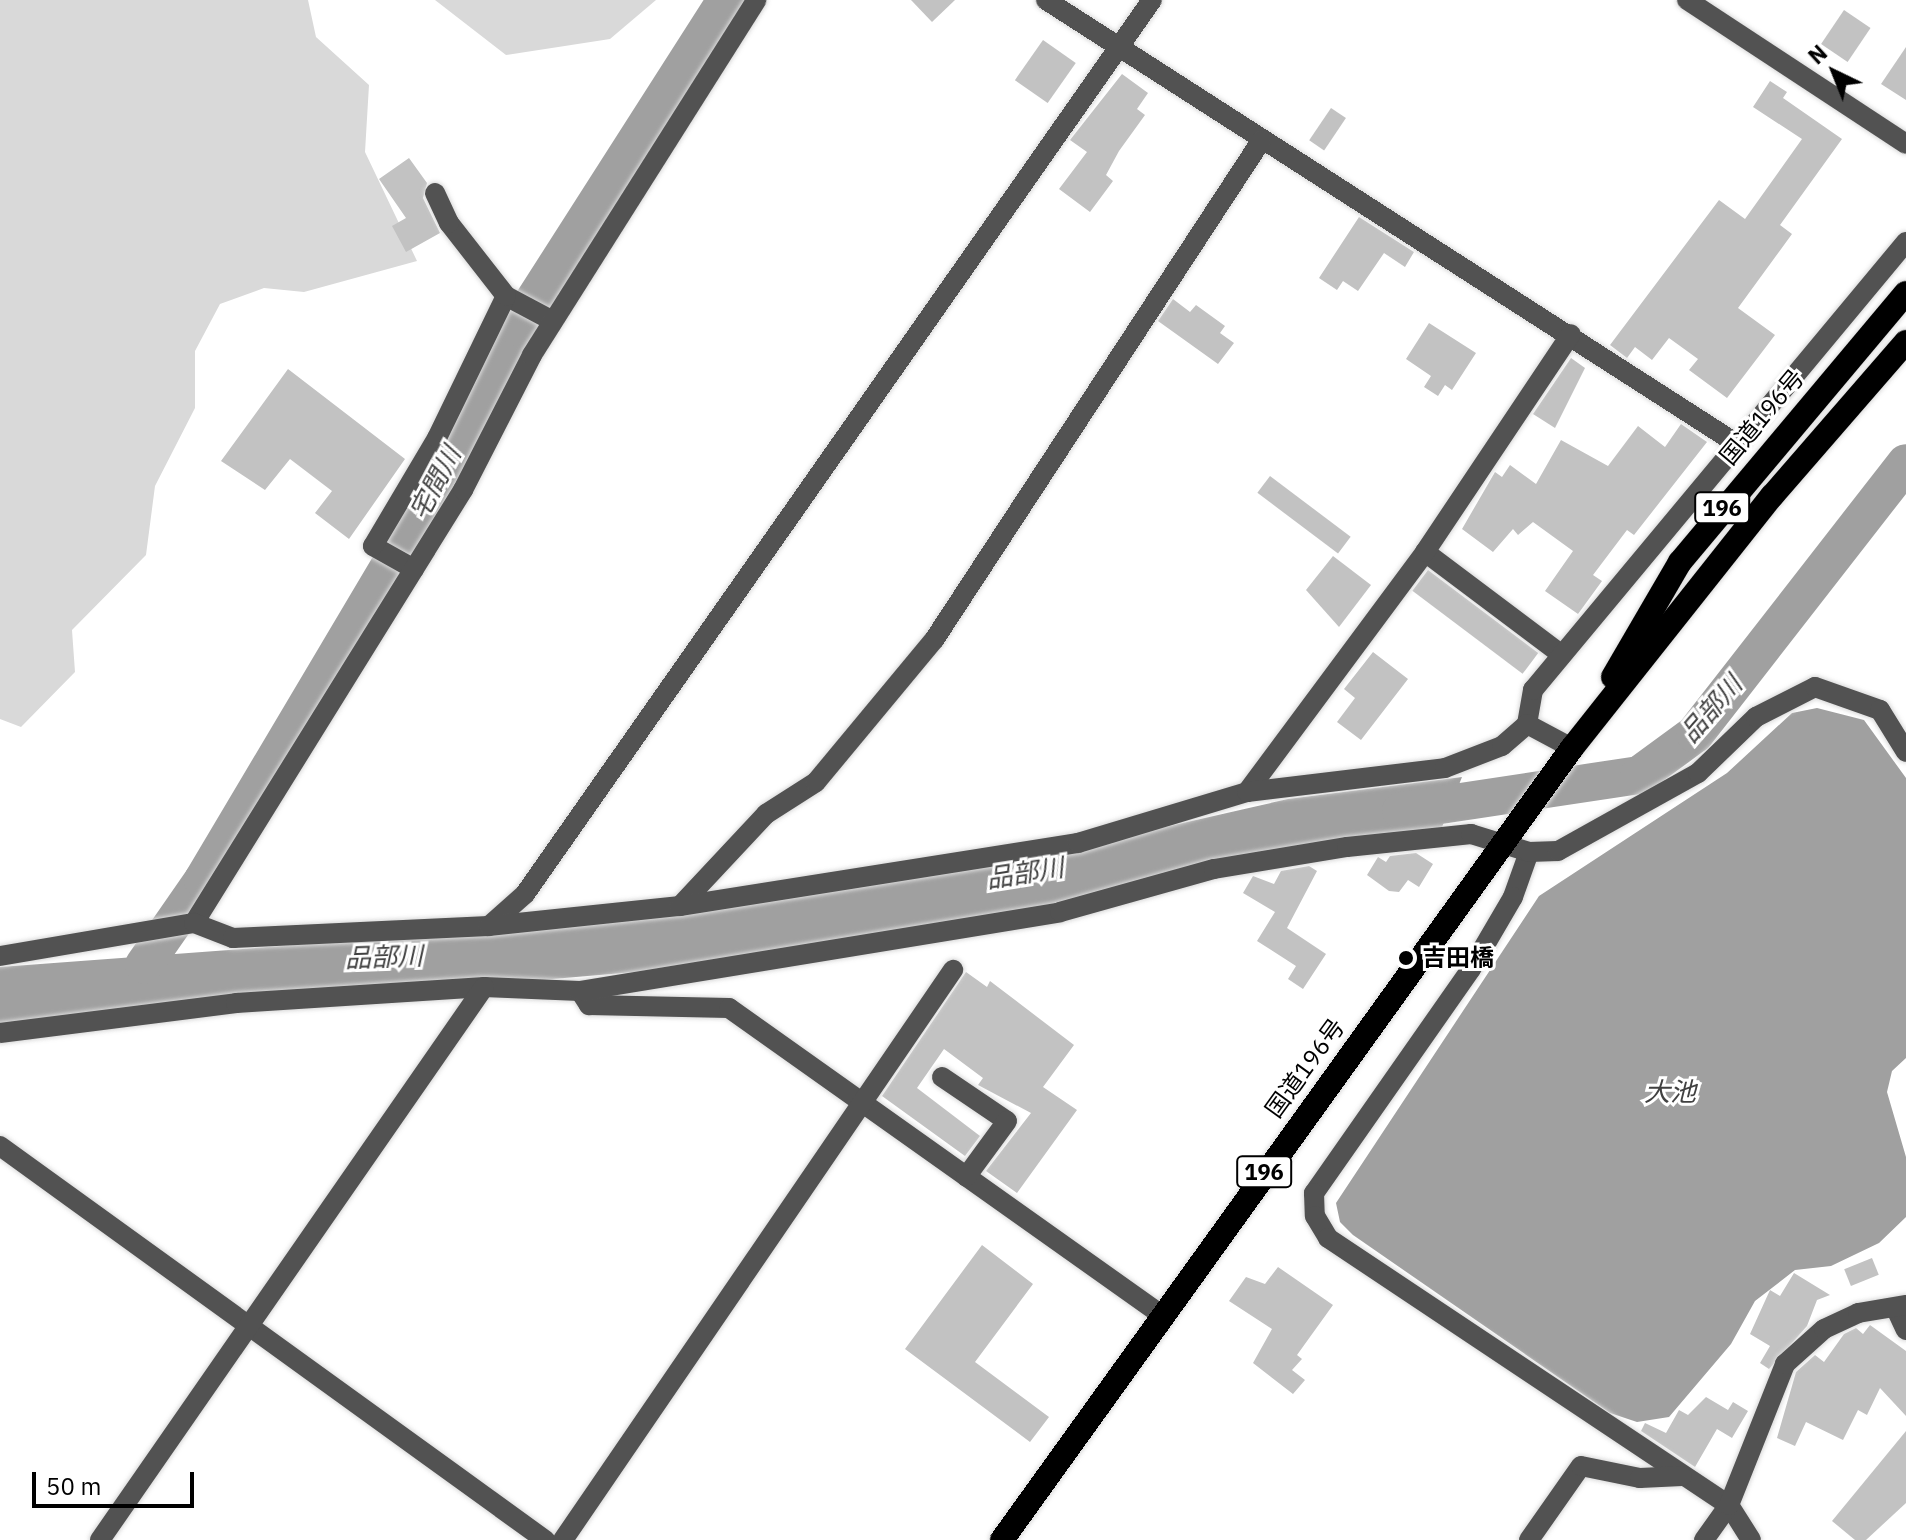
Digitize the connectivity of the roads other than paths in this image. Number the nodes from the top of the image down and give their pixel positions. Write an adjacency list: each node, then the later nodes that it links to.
1 (756, 0): 12 (street)
2 (1046, 0): 5 (street)
3 (1152, 0): 5 (street)
4 (1687, 0): 7 (street)
5 (1118, 47): 6 (street); 27 (street)
6 (1261, 141): 13 (street); 25 (street)
7 (1906, 144)
8 (435, 193): 11 (street)
9 (1906, 242): 15 (street)
10 (1906, 293): 21 (highway, 国道196号 / 196)
11 (506, 296): 12 (street); 17 (street)
12 (552, 320): 17 (street)
13 (1571, 334): 15 (street); 16 (street)
14 (1906, 342): 21 (highway, 国道196号 / 196)
15 (1734, 442): 18 (street)
16 (1425, 552): 18 (street); 22 (street)
17 (414, 569): 26 (street)
18 (1562, 655): 19 (street)
19 (1527, 724): 21 (street); 22 (street)
20 (1906, 752): 24 (street)
21 (1567, 755): 23 (highway, 国道196号 / 196)
22 (1247, 792): 25 (street)
23 (1505, 841): 24 (street); 31 (street); 38 (highway, 国道196号 / 196)
24 (1529, 852): 41 (street)
25 (680, 906): 27 (street)
26 (194, 924): 27 (street); 28 (street)
27 (489, 926)
28 (0, 956)
29 (953, 970): 34 (street)
30 (484, 987): 31 (street); 32 (street); 39 (street)
31 (580, 991): 34 (street)
32 (0, 1033)
33 (942, 1077): 36 (street)
34 (863, 1104): 36 (street); 45 (street)
35 (0, 1146): 39 (street)
36 (966, 1177): 38 (street)
37 (1901, 1307): 40 (street); 42 (street)
38 (1160, 1314): 46 (highway, 国道196号 / 196)
39 (251, 1326): 43 (street); 44 (street)
40 (1906, 1330)
41 (1682, 1476): 42 (street); 47 (street)
42 (1729, 1505): 48 (street); 49 (street)
43 (100, 1540)
44 (545, 1540)
45 (563, 1540)
46 (1002, 1540)
47 (1529, 1540)
48 (1704, 1540)
49 (1751, 1540)

